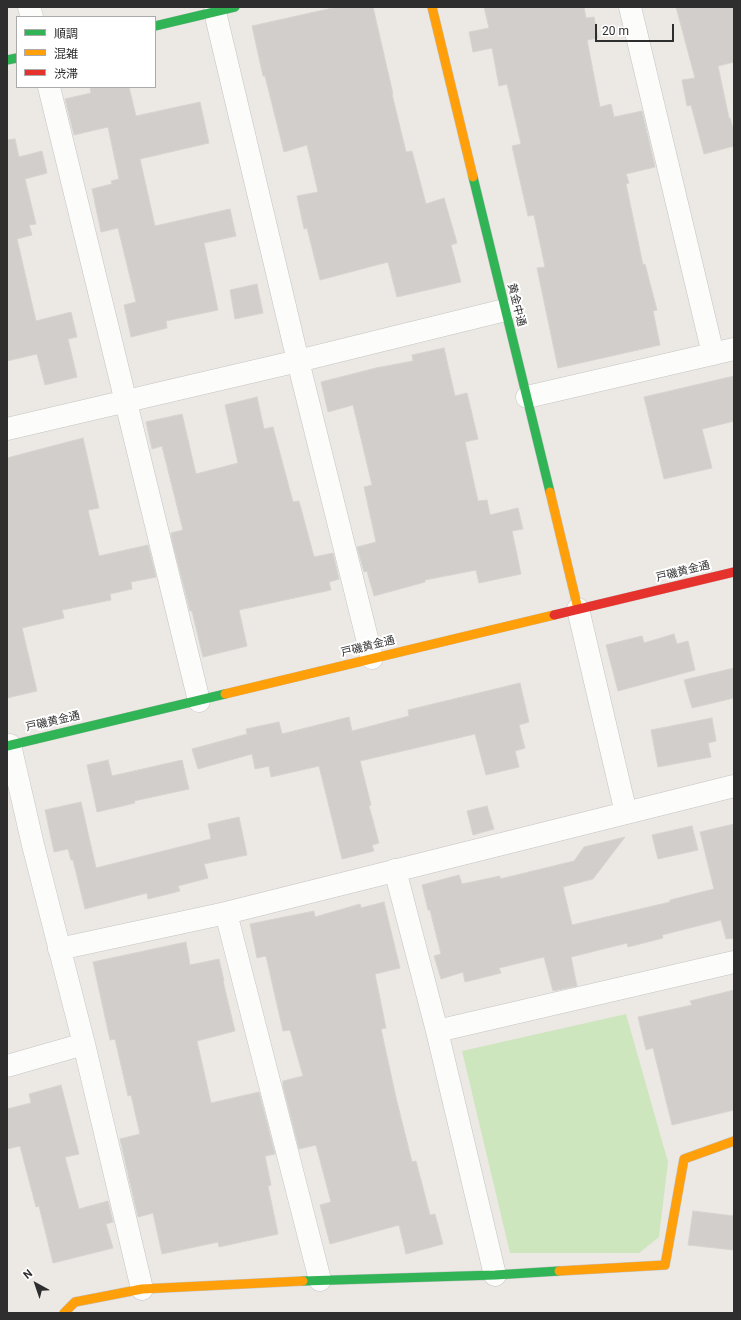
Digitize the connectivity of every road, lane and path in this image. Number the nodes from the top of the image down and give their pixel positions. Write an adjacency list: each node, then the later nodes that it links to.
1 (432, 7): 6 (street, 黄金中通)
2 (630, 7): 8 (street)
3 (225, 10): 4 (street); 9 (street)
4 (156, 26)
5 (49, 88): 11 (street)
6 (504, 310): 9 (street); 10 (street, 黄金中通)
7 (734, 349): 8 (street)
8 (713, 354): 10 (street)
9 (298, 361): 11 (street); 15 (street)
10 (527, 397): 14 (street, 黄金中通)
11 (126, 401): 12 (street); 16 (street)
12 (7, 429)
13 (734, 572): 14 (street, 戸磯黄金通)
14 (578, 609): 15 (street, 戸磯黄金通); 19 (street)
15 (372, 658): 16 (street, 戸磯黄金通)
16 (199, 700): 17 (street, 戸磯黄金通)
17 (8, 745): 22 (street)
18 (734, 786): 19 (street)
19 (626, 813): 20 (street)
20 (395, 870): 21 (street); 24 (street)
21 (226, 913): 22 (street); 29 (street)
22 (59, 949): 25 (street)
23 (734, 962): 24 (street)
24 (437, 1031): 28 (street)
25 (84, 1044): 26 (street); 30 (street)
26 (7, 1066)
27 (734, 1141): 28 (street)
28 (495, 1274): 29 (street)
29 (320, 1280): 30 (street)
30 (142, 1289): 31 (street)
31 (64, 1313)

